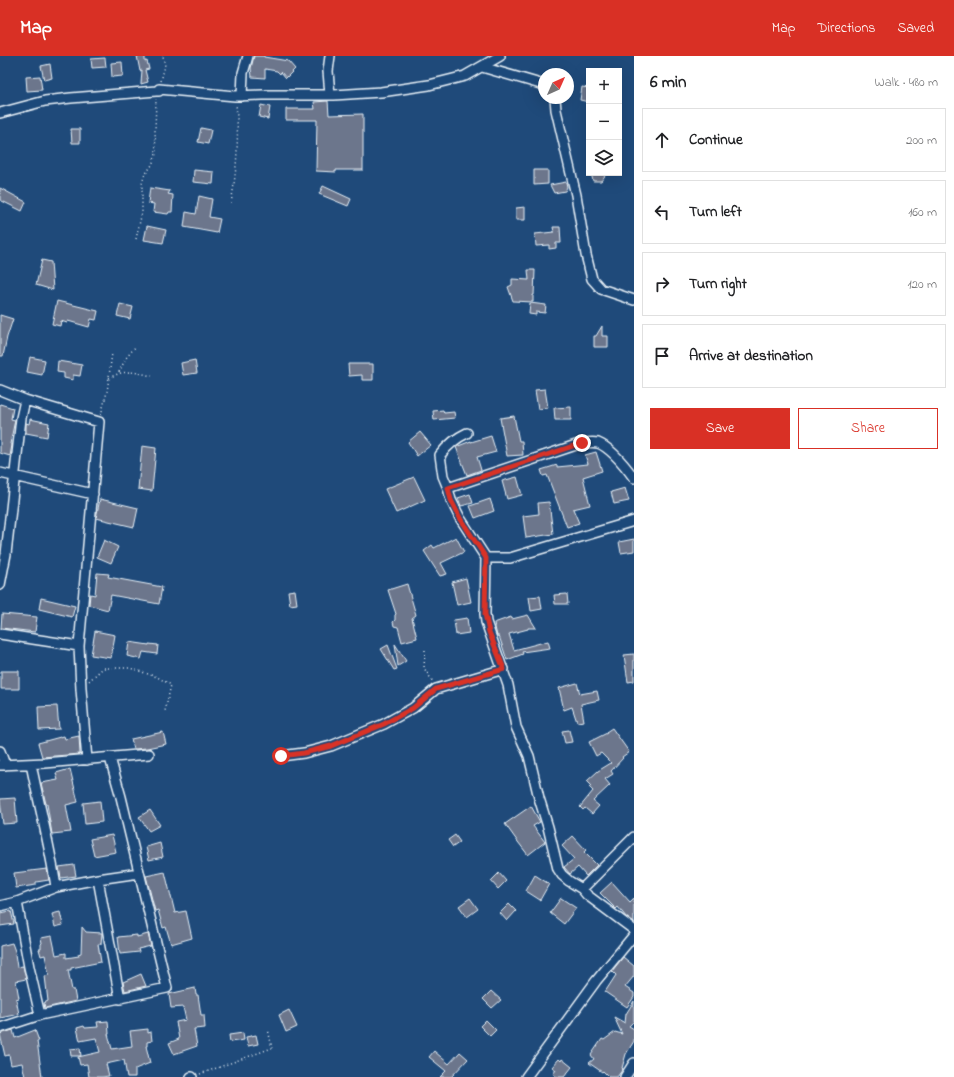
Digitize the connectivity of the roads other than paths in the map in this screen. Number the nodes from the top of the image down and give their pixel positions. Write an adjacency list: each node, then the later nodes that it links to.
1 (248, 56): 7 (street)
2 (330, 56): 6 (street)
3 (500, 56): 4 (street)
4 (482, 67): 5 (street); 6 (street)
5 (538, 83)
6 (330, 95): 7 (street)
7 (238, 96): 9 (street)
8 (556, 104): 10 (street)
9 (0, 113)
10 (634, 300)
11 (0, 390): 12 (street)
12 (25, 400): 15 (street); 18 (street)
13 (467, 432): 17 (street)
14 (0, 474): 15 (street)
15 (15, 476): 18 (street); 21 (street)
16 (634, 478): 17 (street)
17 (448, 488): 20 (street)
18 (93, 494): 23 (street)
19 (634, 521): 20 (street)
20 (486, 558): 24 (street)
21 (0, 585)
22 (0, 634): 23 (street)
23 (79, 646): 29 (street)
24 (504, 669): 27 (street); 36 (street)
25 (0, 751): 31 (street)
26 (149, 754): 28 (street)
27 (281, 756)
28 (110, 758): 29 (street); 33 (street)
29 (87, 760): 30 (street)
30 (31, 764): 31 (street); 35 (street)
31 (2, 765)
32 (634, 837): 36 (street)
33 (139, 873): 34 (street); 41 (street)
34 (98, 879): 35 (street); 41 (street)
35 (56, 887): 37 (street)
36 (582, 889): 39 (street)
37 (17, 902): 38 (street); 42 (street)
38 (0, 906)
39 (634, 930)
40 (634, 935): 45 (street)
41 (120, 998): 42 (street)
42 (40, 1015): 43 (street)
43 (0, 1028)
44 (634, 1063): 46 (street)
45 (526, 1077)
46 (625, 1077)

